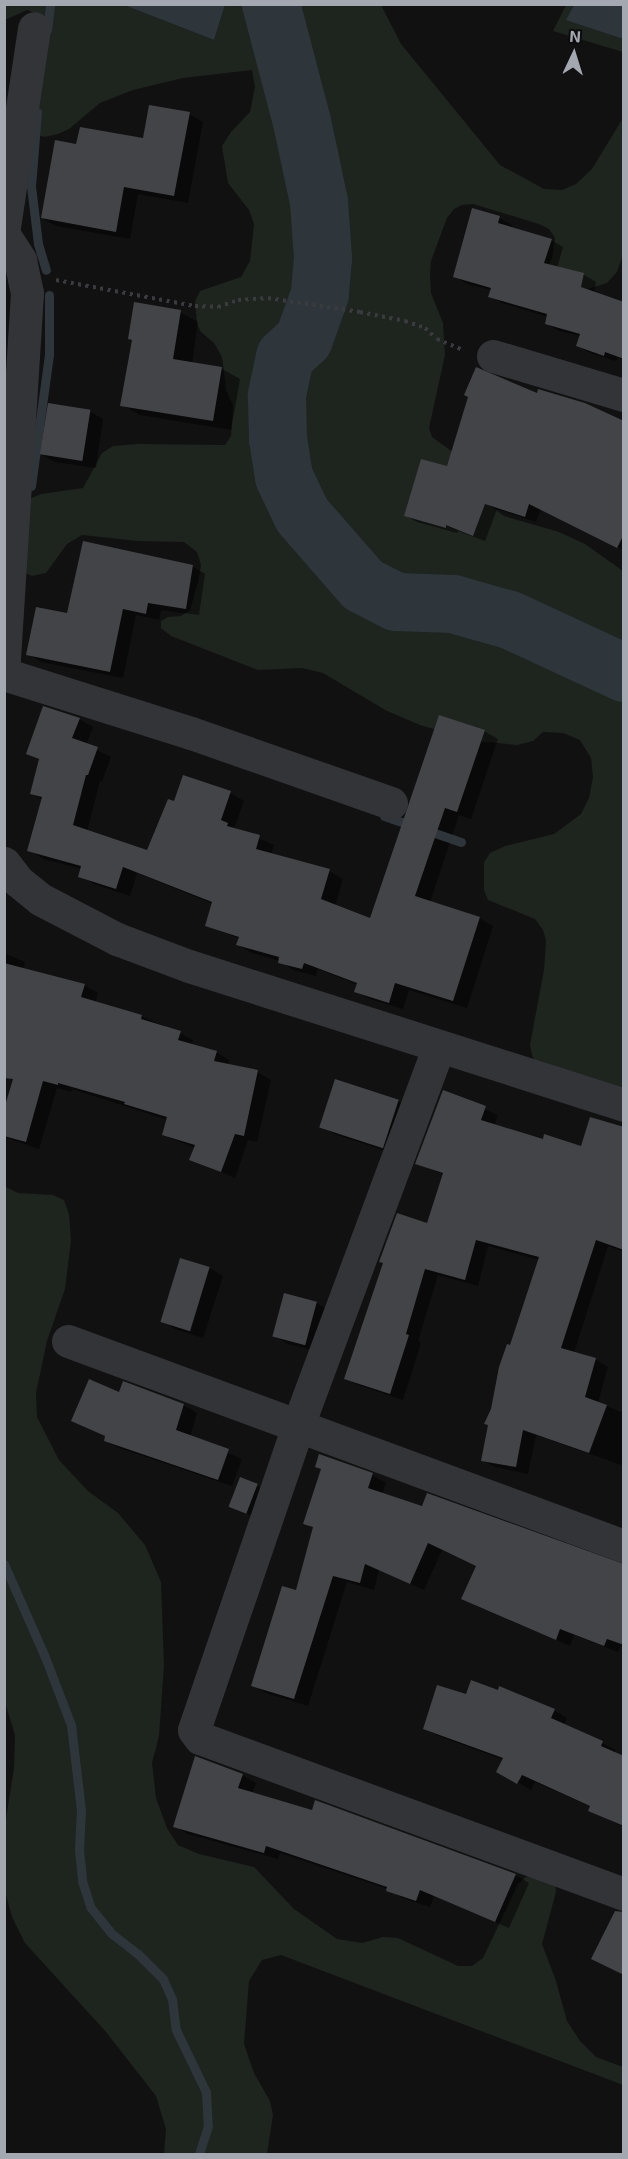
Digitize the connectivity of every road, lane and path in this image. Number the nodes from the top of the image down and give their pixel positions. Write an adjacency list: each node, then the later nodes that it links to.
1 (34, 28): 2 (street)
2 (4, 227)
3 (4, 235): 4 (street)
4 (22, 274): 5 (path); 7 (street)
5 (493, 356): 6 (street)
6 (624, 395)
7 (4, 660)
8 (4, 674): 9 (street)
9 (391, 803)
10 (4, 864): 11 (street)
11 (439, 1046): 12 (street); 14 (street)
12 (624, 1105)
13 (68, 1341): 14 (street)
14 (298, 1426): 15 (street); 16 (street)
15 (624, 1546)
16 (624, 1894)

